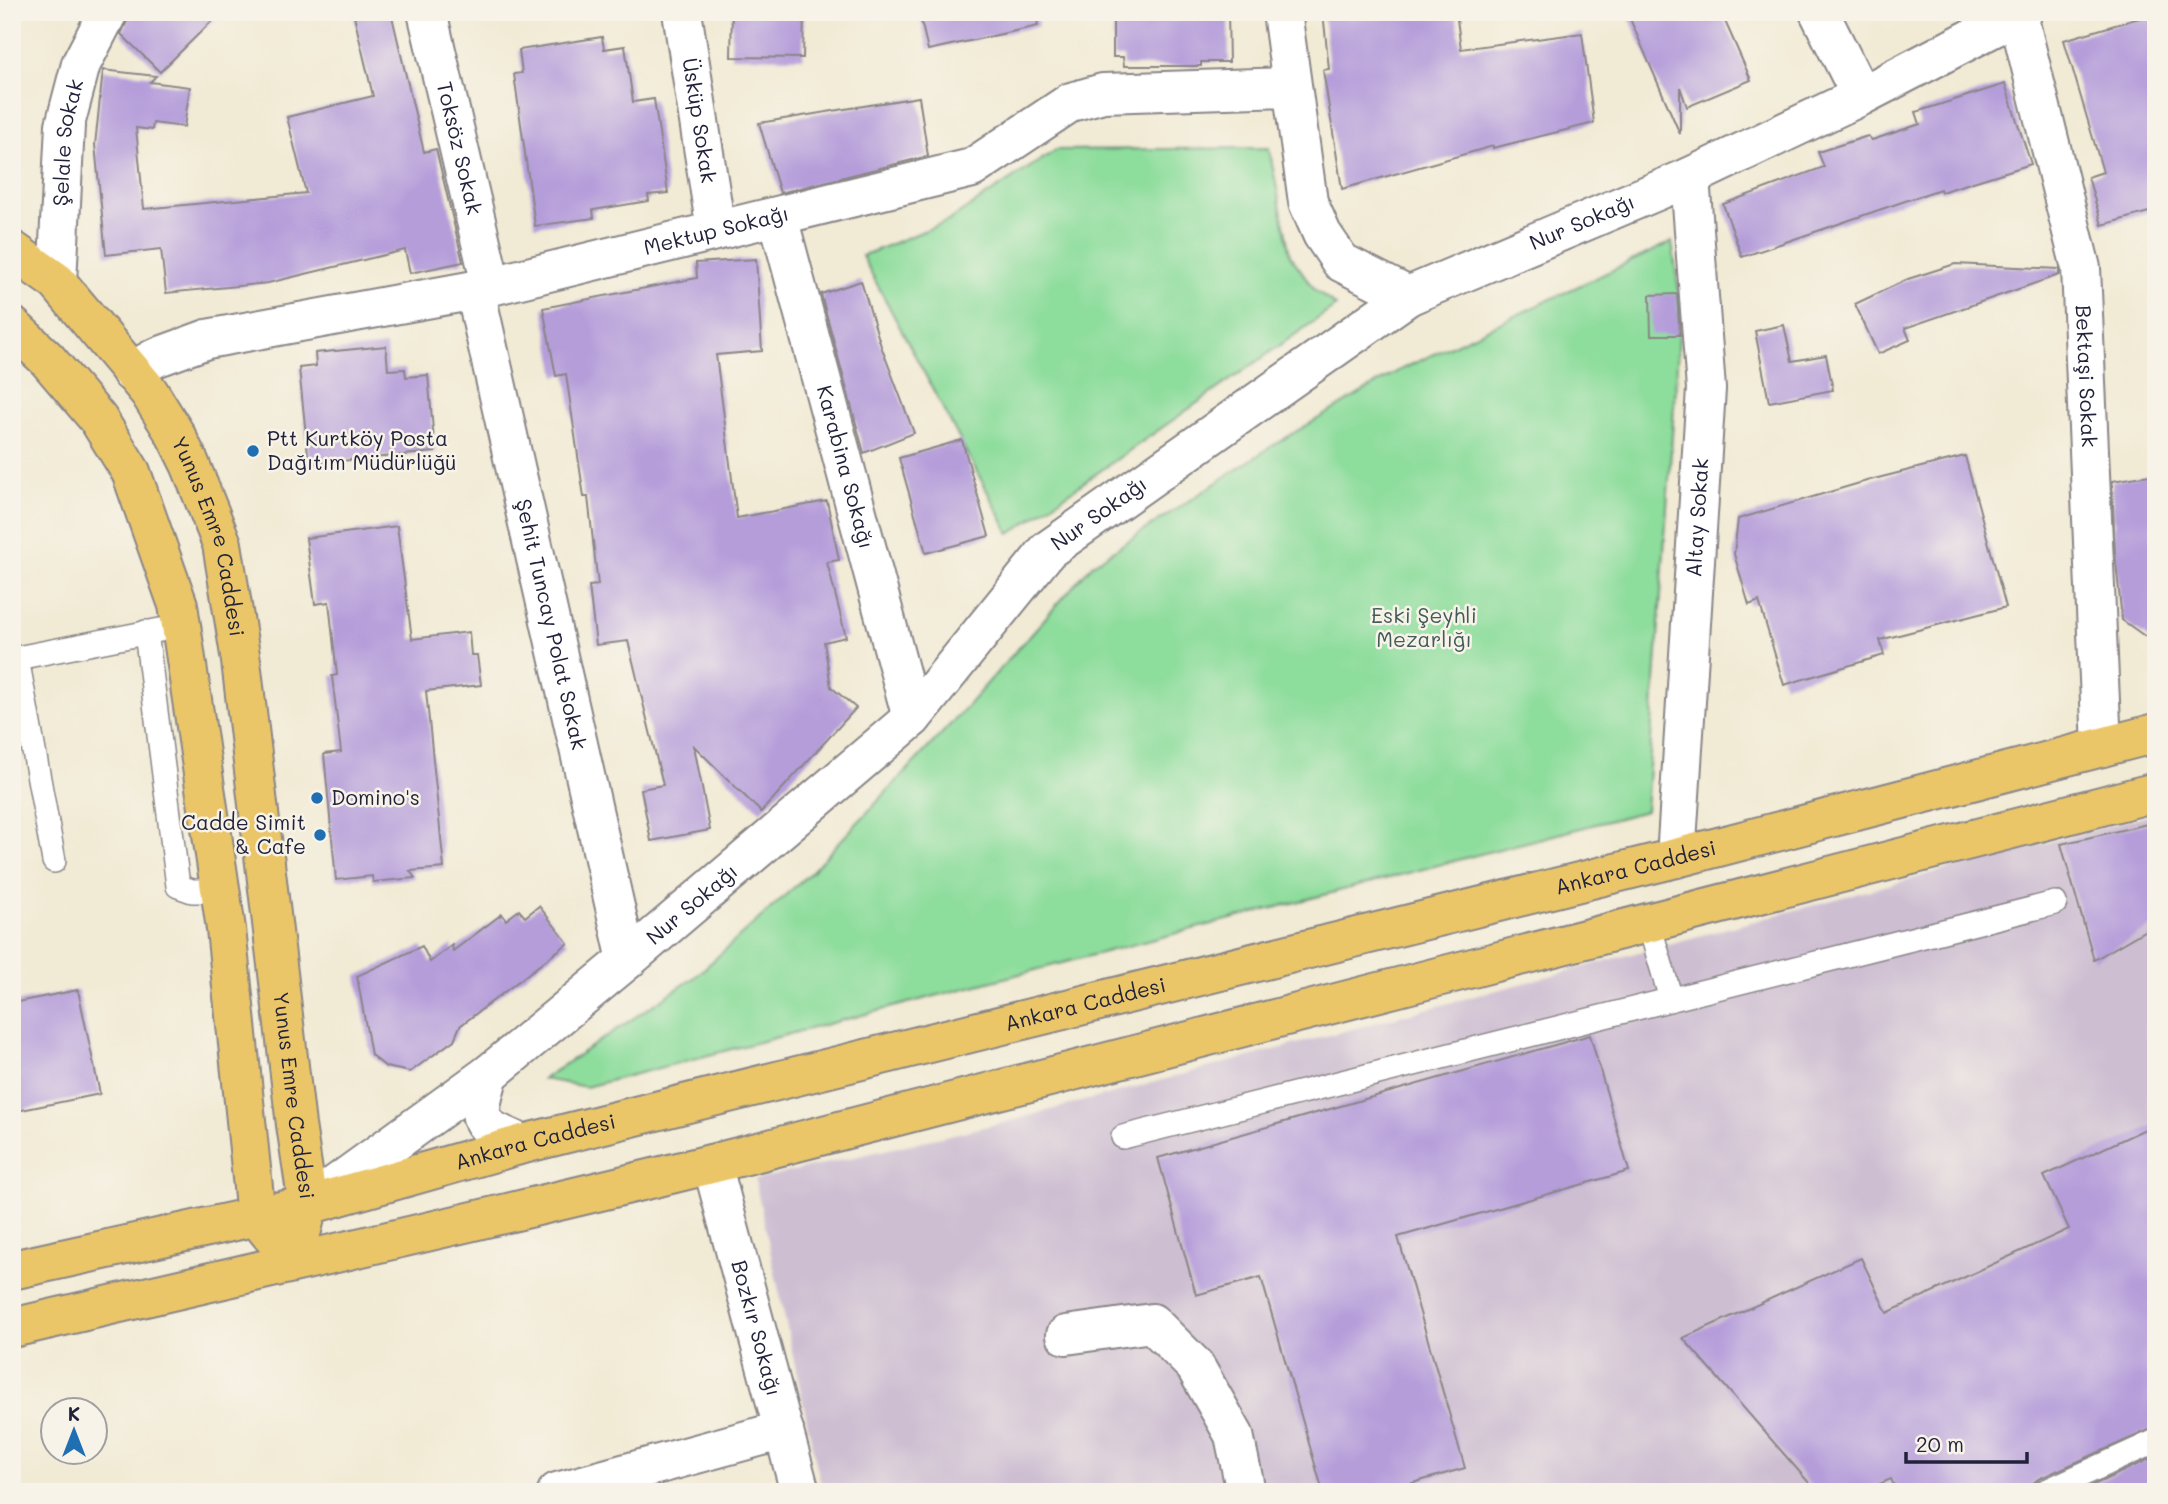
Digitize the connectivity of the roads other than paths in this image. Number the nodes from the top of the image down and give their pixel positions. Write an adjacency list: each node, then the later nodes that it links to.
1 (108, 12): 13 (street, Şelale Sokak)
2 (428, 12): 14 (street, Toksöz Sokak)
3 (682, 12): 11 (street, Üsküp Sokak)
4 (1282, 12): 7 (street)
5 (1819, 12): 8 (street)
6 (2020, 13): 8 (street, Nur Sokağı); 22 (street, Bektaşi Sokak)
7 (1291, 87): 10 (street, Mektup Sokağı); 15 (street)
8 (1861, 96): 9 (street, Nur Sokağı)
9 (1690, 177): 15 (street, Nur Sokağı); 24 (street, Altay Sokak)
10 (778, 217): 11 (street, Mektup Sokağı); 20 (street, Karabina Sokağı)
11 (716, 230): 14 (street, Mektup Sokağı)
12 (12, 250): 13 (main road, Yunus Emre Caddesi)
13 (57, 282): 17 (main road, Yunus Emre Caddesi)
14 (483, 287): 17 (street, Mektup Sokağı); 28 (street, Şehit Tuncay Polat Sokak)
15 (1408, 296): 20 (street, Nur Sokağı)
16 (12, 326): 18 (main road)
17 (131, 372): 34 (main road, Yunus Emre Caddesi)
18 (163, 629): 19 (lane); 35 (main road)
19 (15, 658): 25 (lane)
20 (912, 718): 28 (street, Nur Sokağı)
21 (2156, 733): 22 (main road, Ankara Caddesi)
22 (2102, 747): 24 (main road, Ankara Caddesi)
23 (2156, 792): 27 (main road)
24 (1676, 858): 32 (main road, Ankara Caddesi)
25 (54, 861)
26 (2054, 903): 29 (lane)
27 (1648, 921): 29 (lane); 33 (main road)
28 (627, 960): 30 (street, Nur Sokağı)
29 (1671, 999): 31 (lane)
30 (489, 1074): 32 (street); 34 (street, Nur Sokağı)
31 (1123, 1137)
32 (523, 1144): 34 (main road, Ankara Caddesi)
33 (712, 1164): 36 (main road); 40 (street, Bozkır Sokağı)
34 (308, 1205): 35 (main road, Ankara Caddesi); 36 (main road, Yunus Emre Caddesi)
35 (256, 1216): 36 (main road); 37 (main road, Ankara Caddesi)
36 (294, 1263): 38 (main road)
37 (12, 1270)
38 (12, 1328)
39 (1066, 1335): 44 (street)
40 (784, 1430): 42 (street); 43 (street, Bozkır Sokağı)
41 (2156, 1441): 45 (lane)
42 (557, 1492)
43 (800, 1492)
44 (1246, 1492)
45 (2044, 1492)

